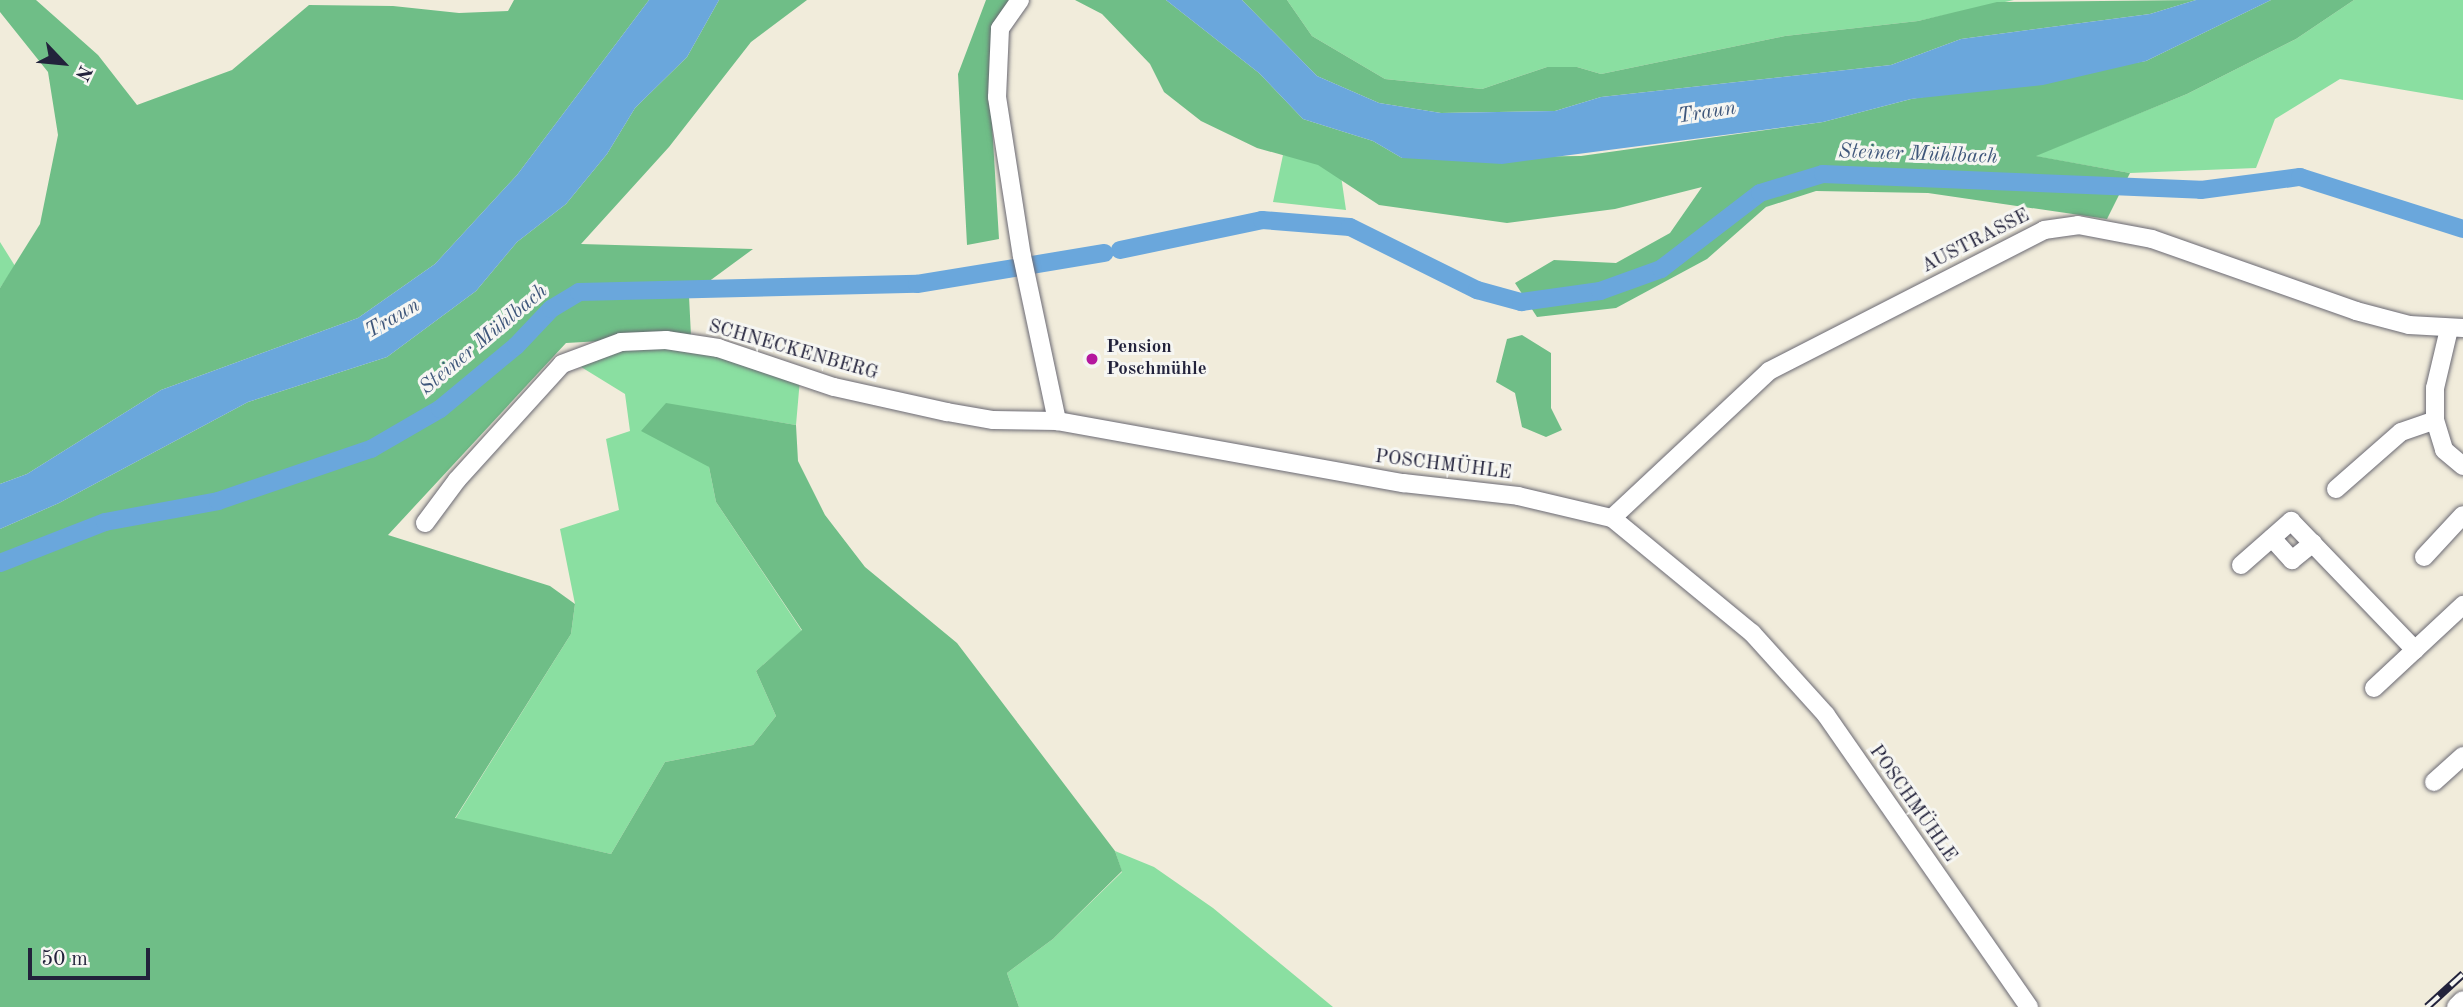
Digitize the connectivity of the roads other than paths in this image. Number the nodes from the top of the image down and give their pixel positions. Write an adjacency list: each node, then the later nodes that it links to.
1 (1020, 0): 4 (street)
2 (2456, 329): 3 (street); 8 (street, AUSTRASSE)
3 (2435, 420): 5 (street); 6 (street)
4 (1057, 421): 8 (street, POSCHMÜHLE); 9 (street, SCHNECKENBERG)
5 (2463, 466)
6 (2336, 489)
7 (2463, 515): 12 (street)
8 (1612, 518): 20 (street, POSCHMÜHLE)
9 (425, 523)
10 (2272, 538): 11 (street); 11 (street); 13 (street)
11 (2313, 544): 15 (street)
12 (2424, 557)
13 (2241, 565)
14 (2463, 605): 15 (street)
15 (2415, 650): 16 (street)
16 (2374, 688)
17 (2463, 756): 18 (street)
18 (2434, 782)
19 (2463, 1002): 21 (street)
20 (2029, 1007)
21 (2457, 1007)

